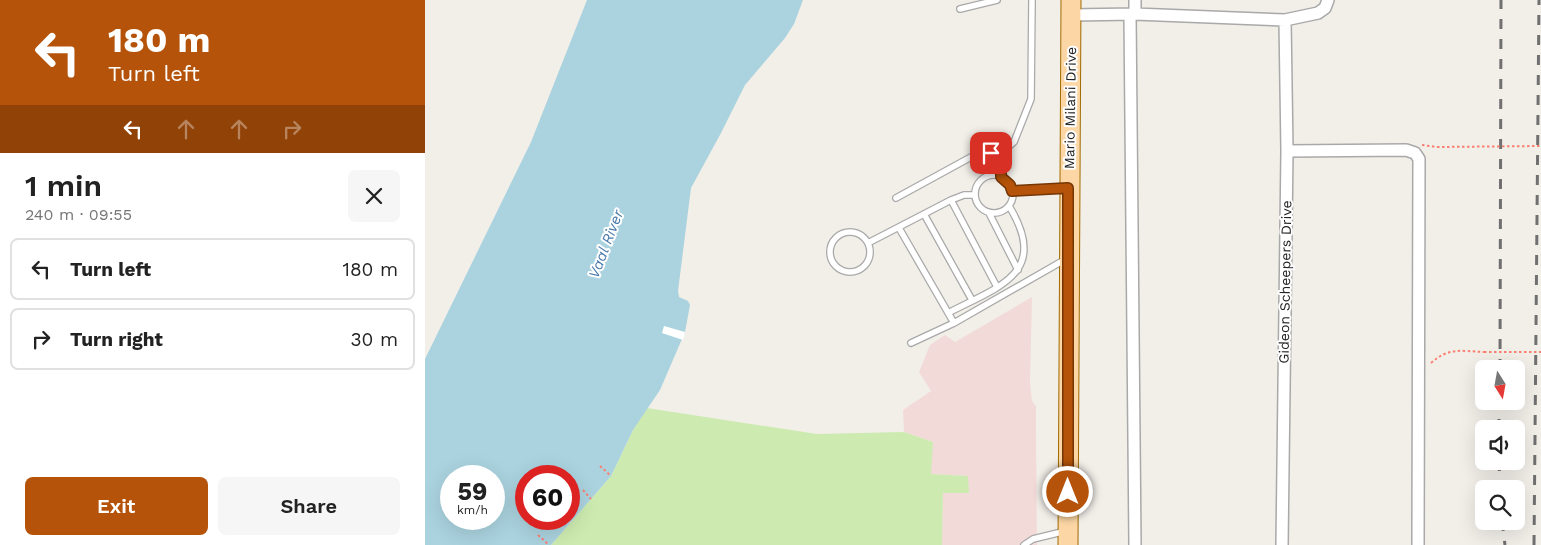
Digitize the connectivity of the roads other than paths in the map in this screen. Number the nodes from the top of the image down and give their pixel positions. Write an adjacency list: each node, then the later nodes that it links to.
1 (997, 0): 6 (lane)
2 (1033, 0): 10 (lane)
3 (1135, 0): 7 (street)
4 (1328, 0): 8 (street)
5 (1071, 7): 7 (street); 12 (main road, Mario Milani Drive)
6 (960, 9)
7 (1133, 14): 8 (street); 31 (street)
8 (1285, 20): 9 (street, Gideon Scheepers Drive)
9 (1287, 151): 32 (street, Gideon Scheepers Drive); 33 (street)
10 (1001, 153): 11 (lane); 15 (lane)
11 (1001, 177): 13 (lane); 14 (lane)
12 (1068, 188): 13 (lane); 22 (main road, Mario Milani Drive)
13 (1012, 191): 17 (lane)
14 (975, 195): 16 (lane); 18 (lane)
15 (896, 198)
16 (951, 200): 19 (lane); 24 (lane)
17 (1009, 206): 18 (lane); 23 (lane)
18 (989, 213): 23 (lane)
19 (924, 214): 20 (lane); 25 (lane)
20 (899, 228): 21 (lane); 26 (lane)
21 (868, 243): 21 (lane)
22 (1070, 257): 27 (lane); 29 (main road, Mario Milani Drive)
23 (1018, 270): 24 (lane)
24 (997, 287): 25 (lane)
25 (972, 300): 26 (lane)
26 (948, 313): 27 (lane)
27 (954, 323): 28 (lane)
28 (911, 343)
29 (1068, 538): 30 (lane)
30 (1024, 545)
31 (1135, 545)
32 (1282, 545)
33 (1418, 545)

